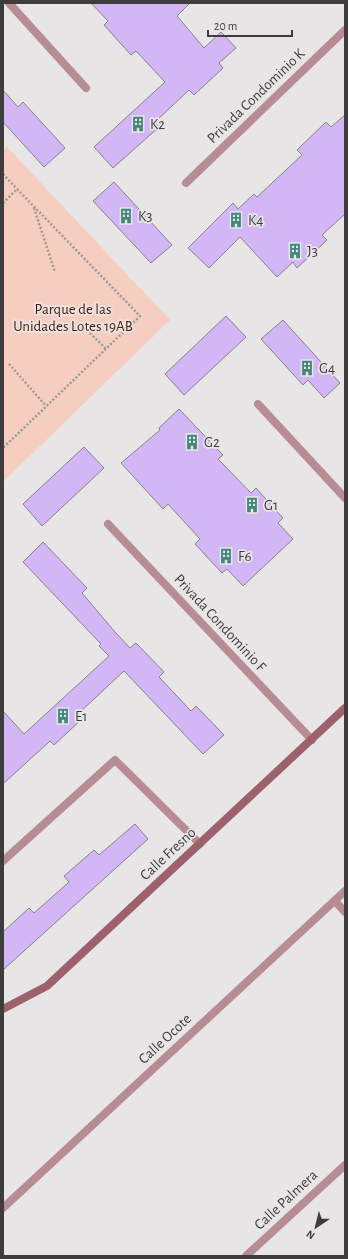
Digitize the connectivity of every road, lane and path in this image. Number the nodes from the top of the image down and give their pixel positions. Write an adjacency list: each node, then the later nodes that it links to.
1 (9, 3): 3 (street)
2 (345, 30): 5 (street, Privada Condominio K)
3 (86, 88)
4 (3, 174): 6 (path)
5 (186, 183)
6 (18, 189): 7 (path); 8 (path)
7 (3, 203)
8 (33, 205): 9 (path); 11 (path)
9 (55, 272)
10 (90, 332): 11 (path)
11 (106, 349): 14 (path)
12 (8, 364): 14 (path)
13 (258, 404): 16 (street)
14 (46, 406): 15 (path)
15 (3, 448)
16 (345, 498)
17 (108, 524): 19 (street, Privada Condominio F)
18 (345, 708): 19 (street, Calle Fresno)
19 (312, 740): 20 (street, Calle Fresno)
20 (200, 844): 21 (street); 25 (street, Calle Fresno)
21 (3, 861)
22 (345, 891): 23 (street, Calle Ocote)
23 (335, 901): 24 (street); 27 (street, Calle Ocote)
24 (345, 912)
25 (3, 1009)
26 (345, 1165): 28 (street, Calle Palmera)
27 (3, 1208)
28 (246, 1256)

